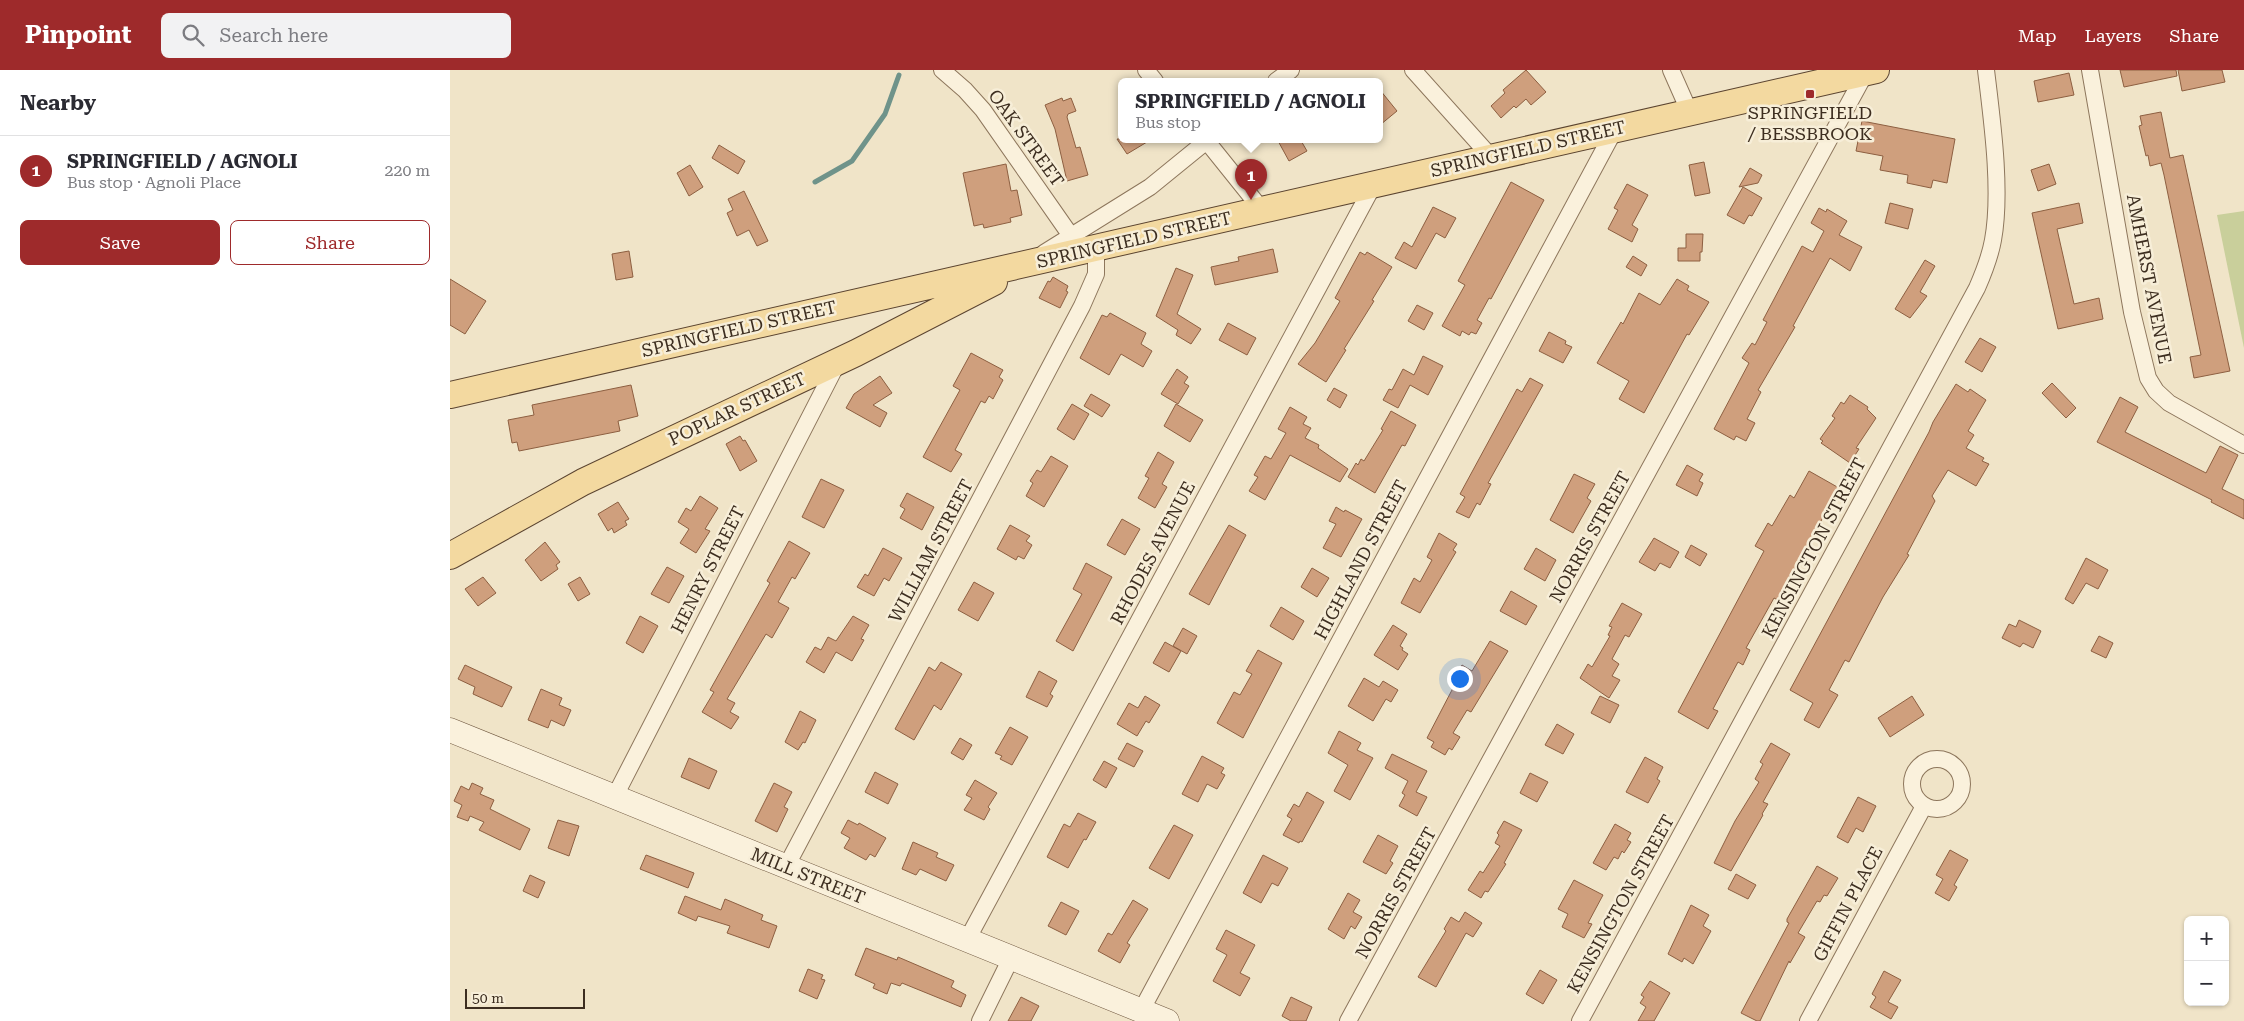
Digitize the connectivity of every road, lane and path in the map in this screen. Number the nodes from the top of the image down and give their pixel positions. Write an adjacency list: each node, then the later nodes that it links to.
1 (942, 70): 16 (street, OAK STREET)
2 (1291, 70): 8 (street)
3 (1413, 70): 13 (street)
4 (1671, 70): 9 (street)
5 (1986, 70): 33 (street, KENSINGTON STREET)
6 (2090, 70): 21 (street, AMHERST AVENUE)
7 (1871, 71): 9 (main road, SPRINGFIELD STREET); 32 (street, NORRIS STREET)
8 (1280, 78)
9 (1690, 113): 10 (main road, SPRINGFIELD STREET)
10 (1616, 129): 13 (main road, SPRINGFIELD STREET); 29 (street, HIGHLAND STREET)
11 (1202, 143): 16 (street)
12 (1210, 143): 15 (street)
13 (1491, 157): 14 (main road, SPRINGFIELD STREET)
14 (1374, 184): 15 (main road, SPRINGFIELD STREET); 27 (street, RHODES AVENUE)
15 (1262, 210): 17 (main road, SPRINGFIELD STREET)
16 (1071, 236): 18 (street)
17 (1096, 248): 18 (main road, SPRINGFIELD STREET); 26 (street, WILLIAM STREET)
18 (1025, 265): 19 (main road, POPLAR STREET); 20 (main road, SPRINGFIELD STREET)
19 (838, 361): 22 (main road, POPLAR STREET); 24 (street, HENRY STREET)
20 (450, 395)
21 (2244, 445)
22 (450, 556)
23 (450, 730): 24 (street, MILL STREET)
24 (614, 798): 26 (street, MILL STREET)
25 (1924, 806): 34 (street, GIFFIN PLACE)
26 (786, 867): 27 (street, MILL STREET)
27 (967, 940): 28 (street, MILL STREET)
28 (1011, 958): 29 (street, MILL STREET); 30 (street)
29 (1141, 1011): 31 (street, MILL STREET)
30 (980, 1021)
31 (1167, 1021)
32 (1348, 1021)
33 (1580, 1021)
34 (1808, 1021)

